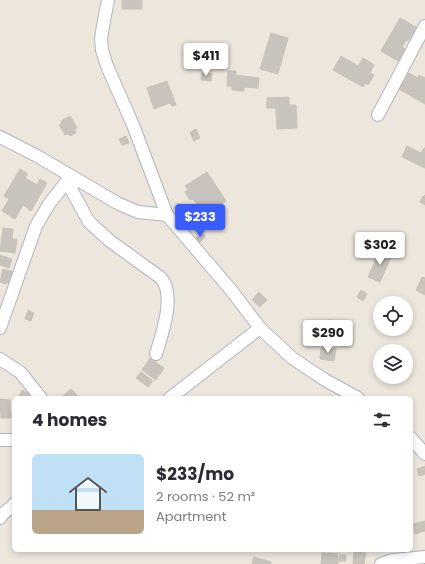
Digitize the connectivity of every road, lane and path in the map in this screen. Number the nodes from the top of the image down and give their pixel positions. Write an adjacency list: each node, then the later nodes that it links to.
1 (108, 0): 6 (street)
2 (425, 26): 3 (street)
3 (378, 115)
4 (0, 137): 5 (street)
5 (71, 176): 6 (street); 7 (street); 9 (street)
6 (167, 215): 8 (street)
7 (0, 328)
8 (260, 328): 12 (street); 13 (street)
9 (156, 354)
10 (0, 359): 11 (street)
11 (39, 396)
12 (173, 396)
13 (354, 396)
14 (0, 440): 15 (street)
15 (12, 440)
16 (413, 440): 17 (street)
17 (425, 454)
18 (12, 506): 19 (street)
19 (0, 518)
20 (425, 557): 21 (street)
21 (381, 564)

